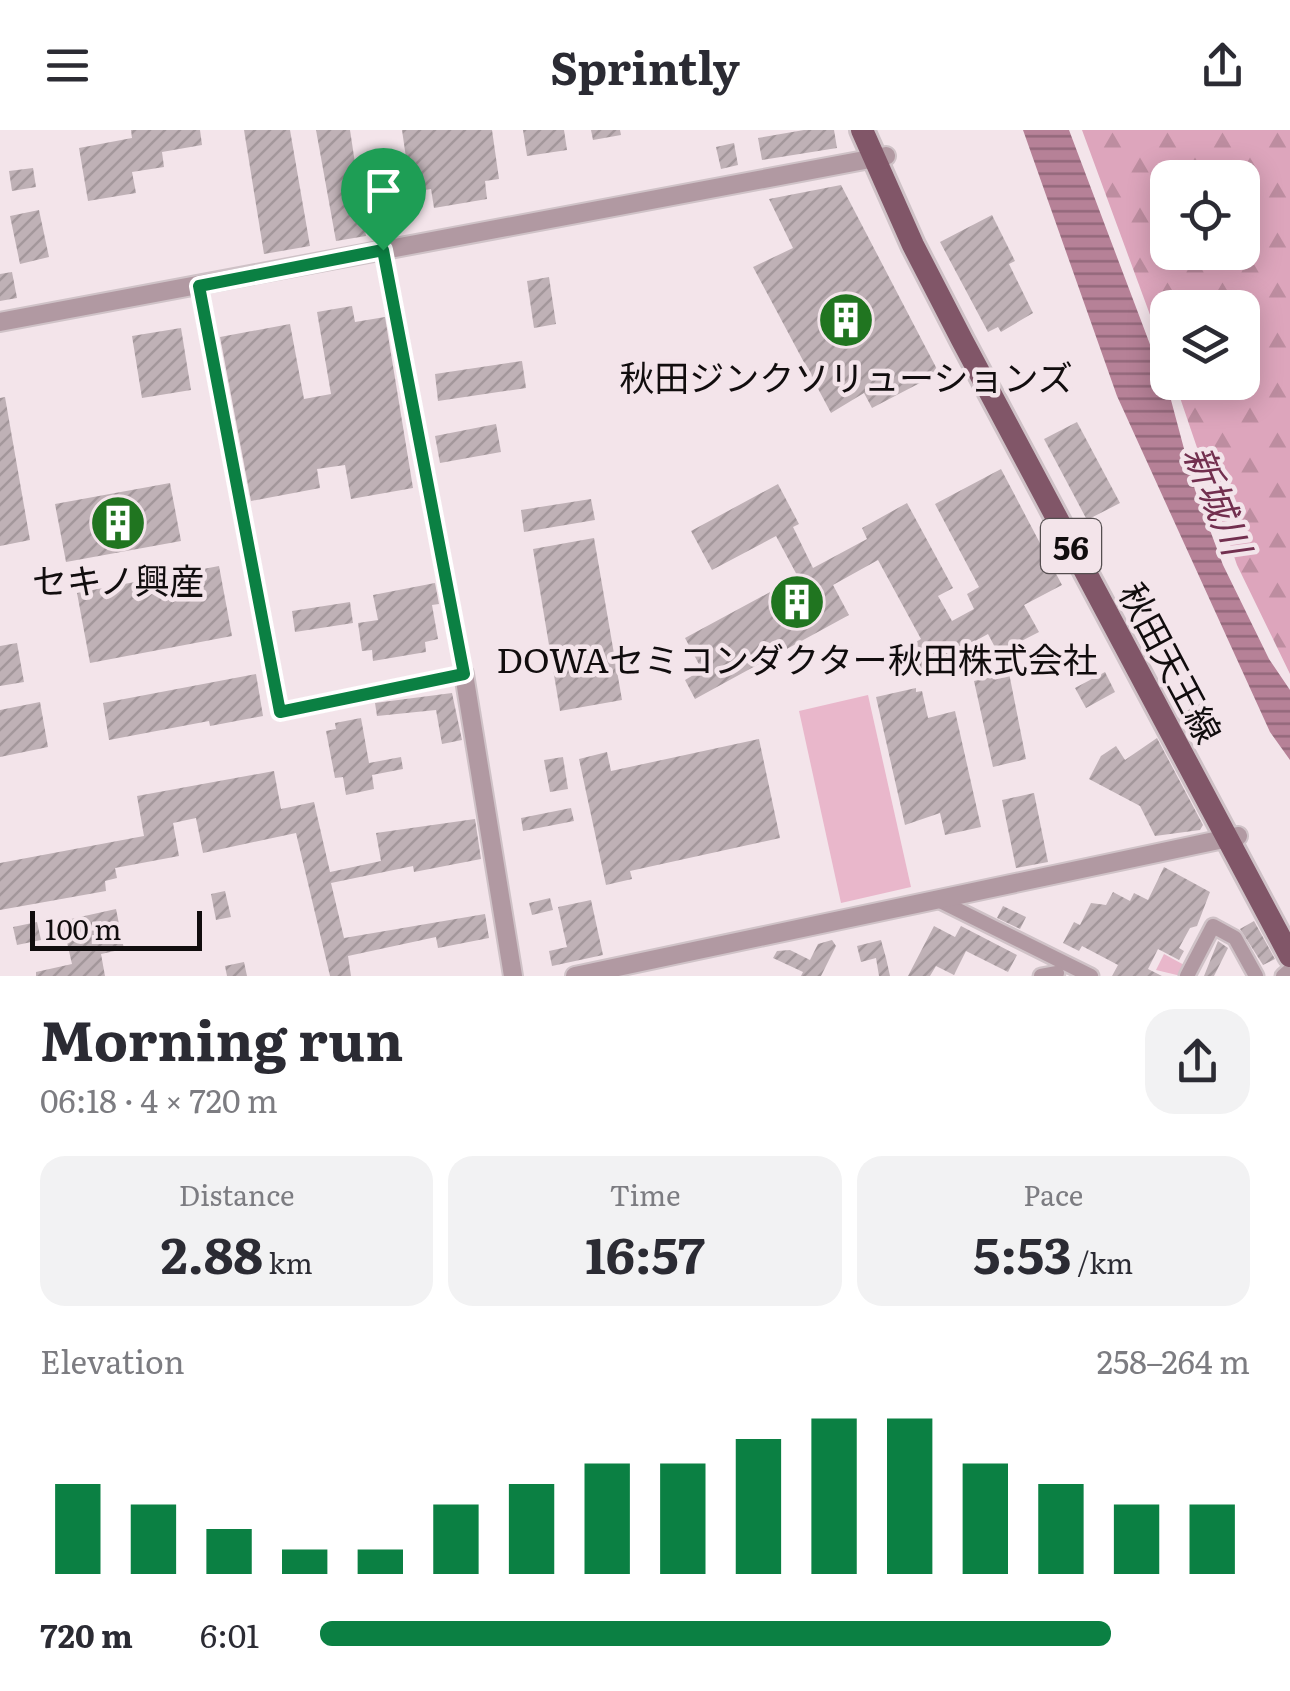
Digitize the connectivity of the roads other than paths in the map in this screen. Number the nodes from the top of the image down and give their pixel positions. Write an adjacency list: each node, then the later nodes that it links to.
1 (862, 130): 3 (main road, 秋田天王線 / 56)
2 (875, 130): 3 (main road, 秋田天王線 / 56)
3 (880, 157): 4 (street); 8 (main road, 秋田天王線 / 56)
4 (383, 250): 5 (street); 7 (street)
5 (199, 286): 6 (street); 7 (street)
6 (0, 322)
7 (464, 674): 14 (street)
8 (1232, 837): 9 (street); 10 (main road, 秋田天王線 / 56); 11 (main road, 秋田天王線 / 56)
9 (936, 898): 12 (street); 15 (street)
10 (1290, 934)
11 (1290, 956)
12 (1059, 970): 16 (street); 17 (street)
13 (1290, 970): 20 (street)
14 (514, 976)
15 (575, 976)
16 (1040, 976)
17 (1091, 976)
18 (1187, 976): 19 (street)
19 (1256, 976)
20 (1284, 976)

